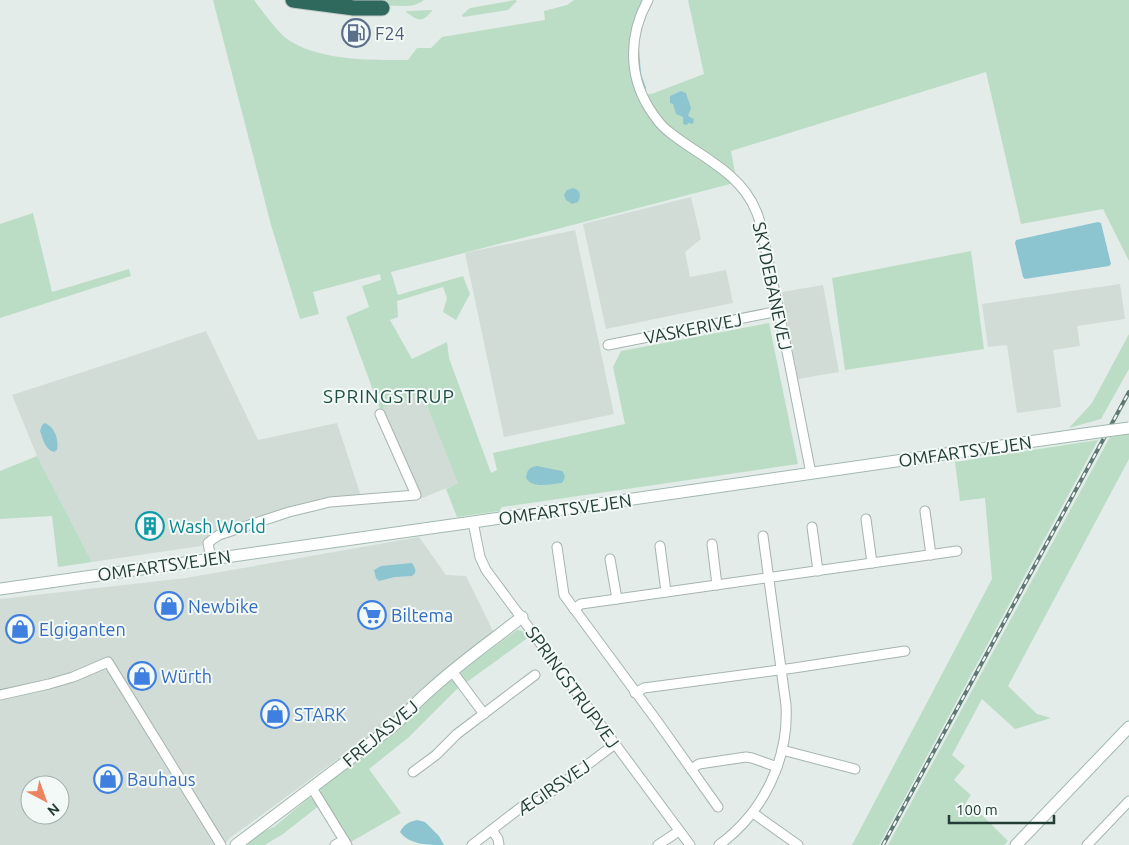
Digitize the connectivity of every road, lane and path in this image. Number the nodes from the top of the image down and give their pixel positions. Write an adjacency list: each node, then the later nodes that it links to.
1 (292, 0): 3 (highway)
2 (648, 0): 4 (street, SKYDEBANEVEJ)
3 (382, 8)
4 (779, 311): 5 (street, VASKERIVEJ); 8 (street, SKYDEBANEVEJ)
5 (608, 345)
6 (380, 414): 19 (street)
7 (1129, 428): 8 (main road, OMFARTSVEJEN, bridge)
8 (811, 473): 11 (main road, OMFARTSVEJEN)
9 (925, 511): 18 (street)
10 (866, 519): 21 (street)
11 (474, 522): 19 (main road, OMFARTSVEJEN); 29 (street, SPRINGSTRUPVEJ)
12 (812, 527): 22 (street)
13 (762, 536): 23 (street)
14 (712, 544): 24 (street)
15 (660, 546): 26 (street)
16 (557, 547): 28 (street)
17 (957, 551): 18 (street)
18 (931, 555): 21 (street)
19 (211, 559): 25 (main road, OMFARTSVEJEN)
20 (610, 559): 27 (street)
21 (872, 563): 22 (street)
22 (818, 571): 23 (street)
23 (768, 578): 24 (street); 31 (street)
24 (717, 585): 26 (street)
25 (0, 589)
26 (666, 592): 27 (street)
27 (617, 599): 28 (street)
28 (574, 609): 34 (street)
29 (522, 617): 32 (main road, FREJASVEJ); 38 (street, SPRINGSTRUPVEJ)
30 (905, 651): 31 (street)
31 (781, 669): 34 (street); 39 (street)
32 (452, 671): 36 (street); 44 (main road, FREJASVEJ)
33 (535, 675): 36 (street)
34 (635, 693): 41 (street)
35 (0, 695): 51 (street)
36 (484, 714): 43 (street)
37 (1129, 727): 60 (main road)
38 (615, 744): 48 (street, ÆGIRSVEJ); 49 (street, SPRINGSTRUPVEJ)
39 (782, 750): 40 (street); 42 (street)
40 (777, 767): 41 (street); 47 (street)
41 (691, 769): 46 (street)
42 (855, 769)
43 (413, 772)
44 (312, 788): 50 (street); 52 (main road, FREJASVEJ)
45 (1129, 801): 61 (street)
46 (718, 807)
47 (753, 813): 58 (street); 59 (street)
48 (492, 830): 54 (street, ÆGIRSVEJ); 55 (street)
49 (679, 831): 56 (street); 57 (street, SPRINGSTRUPVEJ)
50 (345, 842): 53 (street)
51 (221, 845)
52 (236, 845)
53 (335, 845)
54 (472, 845)
55 (499, 845)
56 (658, 845)
57 (690, 845)
58 (719, 845)
59 (798, 845)
60 (1016, 845)
61 (1087, 845)

